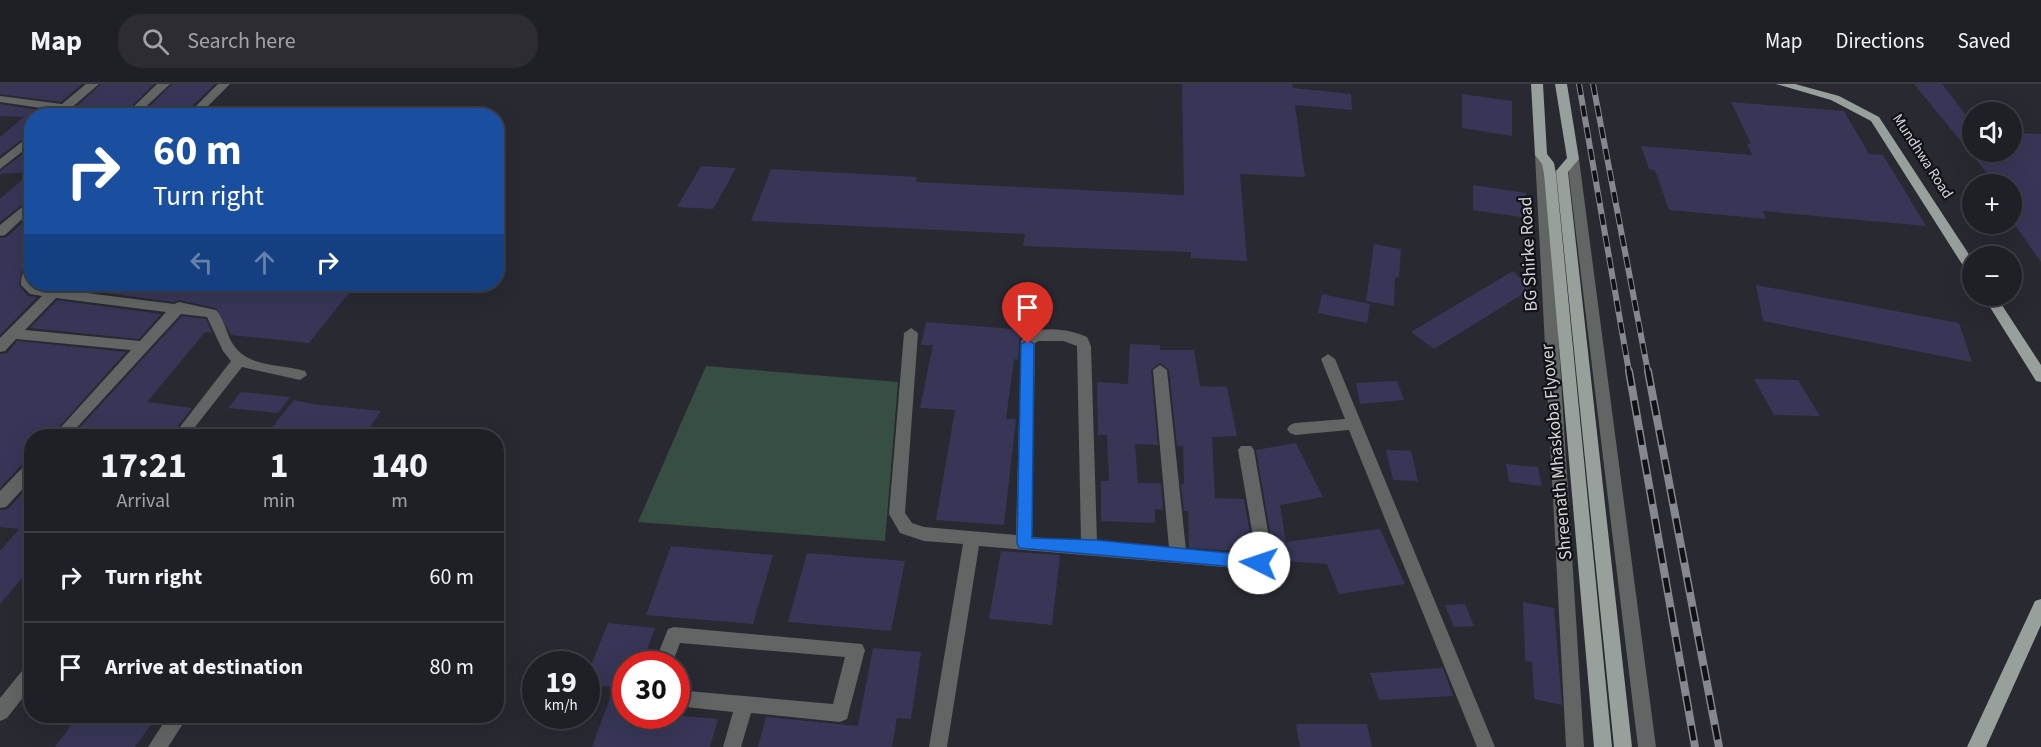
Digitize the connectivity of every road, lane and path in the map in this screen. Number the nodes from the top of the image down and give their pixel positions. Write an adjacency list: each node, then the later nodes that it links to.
1 (93, 84): 9 (street)
2 (164, 84): 10 (street)
3 (224, 84): 11 (street)
4 (1537, 84): 13 (main road, Shreenath Mhaskoba Flyover)
5 (1561, 84): 14 (main road)
6 (1782, 84): 19 (main road, Mundhwa Road)
7 (0, 99): 8 (street)
8 (42, 108)
9 (65, 108)
10 (138, 108)
11 (199, 108)
12 (24, 144): 15 (street)
13 (1542, 155): 16 (main road, Shreenath Mhaskoba Flyover); 55 (street, BG Shirke Road)
14 (1573, 159): 16 (main road); 58 (street)
15 (0, 165)
16 (1556, 172): 56 (main road, Shreenath Mhaskoba Flyover); 57 (main road, Shreenath Mhaskoba Flyover)
17 (24, 210): 18 (street)
18 (0, 232)
19 (1962, 254)
20 (35, 291): 21 (street)
21 (52, 294): 23 (street); 25 (street)
22 (1995, 306): 32 (main road)
23 (179, 307): 27 (street); 29 (street)
24 (911, 333): 40 (street)
25 (12, 334): 26 (street); 27 (street)
26 (0, 346)
27 (144, 346): 34 (street)
28 (1328, 359): 33 (street)
29 (240, 360): 31 (street); 35 (street)
30 (1160, 370): 43 (street)
31 (300, 375)
32 (2041, 377)
33 (1354, 424): 36 (street); 54 (street)
34 (67, 429)
35 (186, 429)
36 (1295, 429)
37 (1246, 450): 43 (street)
38 (24, 476): 39 (street)
39 (0, 502)
40 (972, 539): 41 (street); 53 (street)
41 (1024, 543): 42 (street); 42 (street)
42 (1089, 547): 43 (street)
43 (1178, 556)
44 (2041, 606): 59 (main road)
45 (668, 651): 48 (street)
46 (24, 682): 49 (street)
47 (690, 700): 48 (street)
48 (744, 706): 52 (street)
49 (0, 712)
50 (174, 723): 51 (street)
51 (157, 747)
52 (732, 747)
53 (938, 747)
54 (1486, 747)
55 (1575, 747)
56 (1603, 747)
57 (1623, 747)
58 (1647, 747)
59 (1976, 747)

